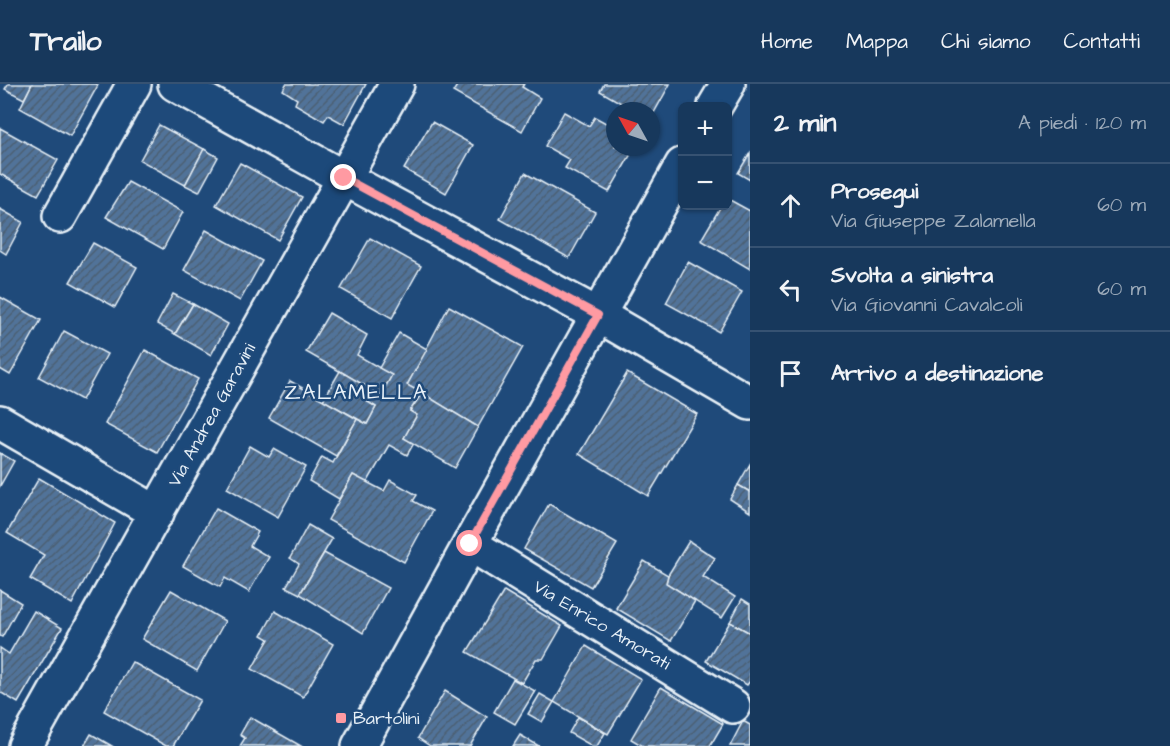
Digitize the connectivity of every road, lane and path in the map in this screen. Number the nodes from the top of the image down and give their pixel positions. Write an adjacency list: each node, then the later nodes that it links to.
1 (134, 84): 8 (street)
2 (176, 84): 7 (street)
3 (397, 84): 7 (street, Via Andrea Garavini)
4 (728, 84): 5 (street)
5 (717, 102)
6 (678, 172): 9 (street)
7 (344, 178): 9 (street); 12 (street, Via Andrea Garavini)
8 (60, 216)
9 (598, 315): 10 (street); 13 (street)
10 (750, 403)
11 (0, 422): 12 (street)
12 (157, 513): 15 (street, Via Andrea Garavini)
13 (470, 544): 14 (street, Via Enrico Amorati); 16 (street)
14 (733, 706)
15 (25, 746)
16 (359, 746)

